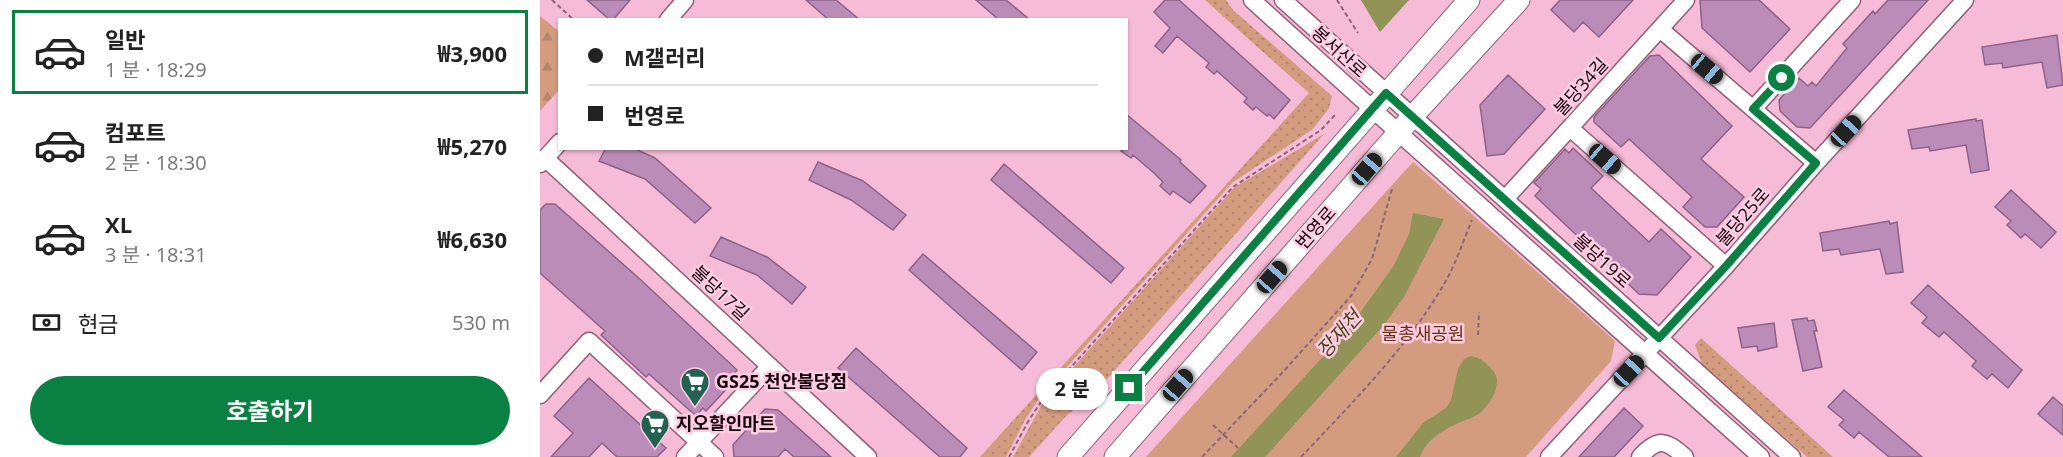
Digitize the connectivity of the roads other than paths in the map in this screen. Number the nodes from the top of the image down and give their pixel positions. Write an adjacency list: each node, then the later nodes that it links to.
1 (685, 0): 9 (street)
2 (1252, 0): 11 (street, 봉서산로)
3 (1283, 0): 11 (street, 봉서산로)
4 (1470, 0): 11 (main road, 번영로)
5 (1519, 0): 13 (main road, 번영로)
6 (1686, 0): 10 (street, 불당34길)
7 (1852, 0): 12 (street)
8 (1965, 0): 17 (street, 불당25로)
9 (670, 18)
10 (1660, 29): 12 (street); 14 (street, 불당34길)
11 (1380, 102): 13 (street, 봉서산로); 28 (main road, 번영로)
12 (1753, 109): 17 (street)
13 (1405, 125): 18 (street, 불당19로); 21 (street); 29 (main road, 번영로)
14 (1570, 128): 18 (street, 불당34길); 19 (street)
15 (558, 144): 16 (street)
16 (542, 161): 22 (street, 불당17길)
17 (1816, 163): 19 (street, 불당25로)
18 (1505, 199): 20 (street, 불당19로)
19 (1726, 266): 20 (street, 불당25로)
20 (1659, 338): 21 (street, 불당25로); 34 (street, 불당19로)
21 (1644, 354): 30 (street, 불당25로); 33 (street)
22 (770, 366): 24 (street); 27 (street, 불당17길)
23 (540, 395): 24 (street)
24 (699, 442): 25 (street); 26 (street)
25 (685, 457)
26 (716, 457)
27 (868, 457)
28 (1068, 457)
29 (1114, 457)
30 (1549, 457)
31 (1640, 457): 32 (street)
32 (1685, 457)
33 (1761, 457)
34 (1792, 457)

